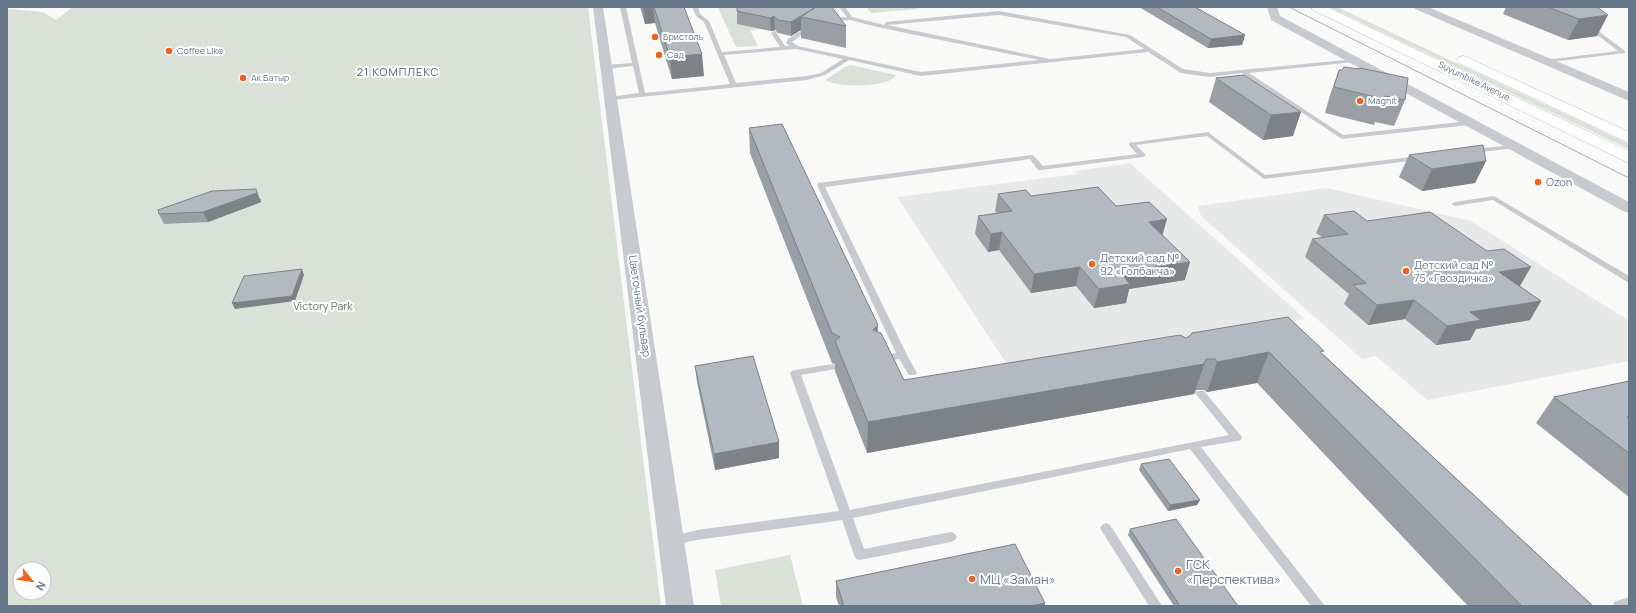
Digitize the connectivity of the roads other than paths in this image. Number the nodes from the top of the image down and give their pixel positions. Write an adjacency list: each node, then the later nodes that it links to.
1 (598, 7): 26 (street, Цветочный бульвар)
2 (623, 7): 25 (lane)
3 (695, 7): 19 (lane)
4 (842, 7): 12 (lane)
5 (1006, 7): 10 (lane)
6 (1272, 7): 23 (street)
7 (1318, 7): 37 (main road, Suyumbike Avenue)
8 (1348, 7): 11 (main road)
9 (1419, 7): 24 (street)
10 (993, 14): 14 (lane); 18 (lane)
11 (1369, 17)
12 (850, 18): 14 (lane); 16 (lane)
13 (1584, 22): 24 (lane)
14 (877, 25): 22 (lane)
15 (774, 33): 17 (lane)
16 (796, 47): 17 (lane); 21 (lane)
17 (783, 48): 19 (lane)
18 (1150, 50): 22 (lane); 27 (lane)
19 (720, 54): 28 (lane)
20 (1454, 55): 33 (main road, Suyumbike Avenue)
21 (849, 58): 22 (lane); 28 (lane)
22 (1048, 60)
23 (1354, 60): 27 (lane); 32 (street)
24 (1545, 62): 31 (street)
25 (635, 64): 26 (lane); 29 (lane)
26 (607, 67): 30 (street, Цветочный бульвар)
27 (1242, 72): 32 (lane)
28 (734, 86): 29 (lane)
29 (642, 95): 30 (lane)
30 (611, 98): 50 (street, Цветочный бульвар)
31 (1629, 98)
32 (1469, 123): 34 (street)
33 (1629, 138)
34 (1513, 146): 35 (lane); 39 (street)
35 (1464, 152)
36 (1424, 157): 41 (lane)
37 (1629, 158)
38 (1455, 204): 40 (lane)
39 (1629, 208)
40 (1629, 280)
41 (902, 355): 42 (lane); 44 (lane)
42 (878, 359)
43 (834, 367): 47 (lane)
44 (912, 373)
45 (1200, 393): 46 (lane)
46 (1193, 445): 47 (lane); 54 (lane)
47 (846, 515): 49 (lane); 50 (lane)
48 (1106, 528): 53 (lane)
49 (951, 537)
50 (671, 540): 52 (street, Цветочный бульвар)
51 (1629, 603): 55 (lane)
52 (680, 606)
53 (1156, 606)
54 (1319, 606)
55 (1619, 606)

